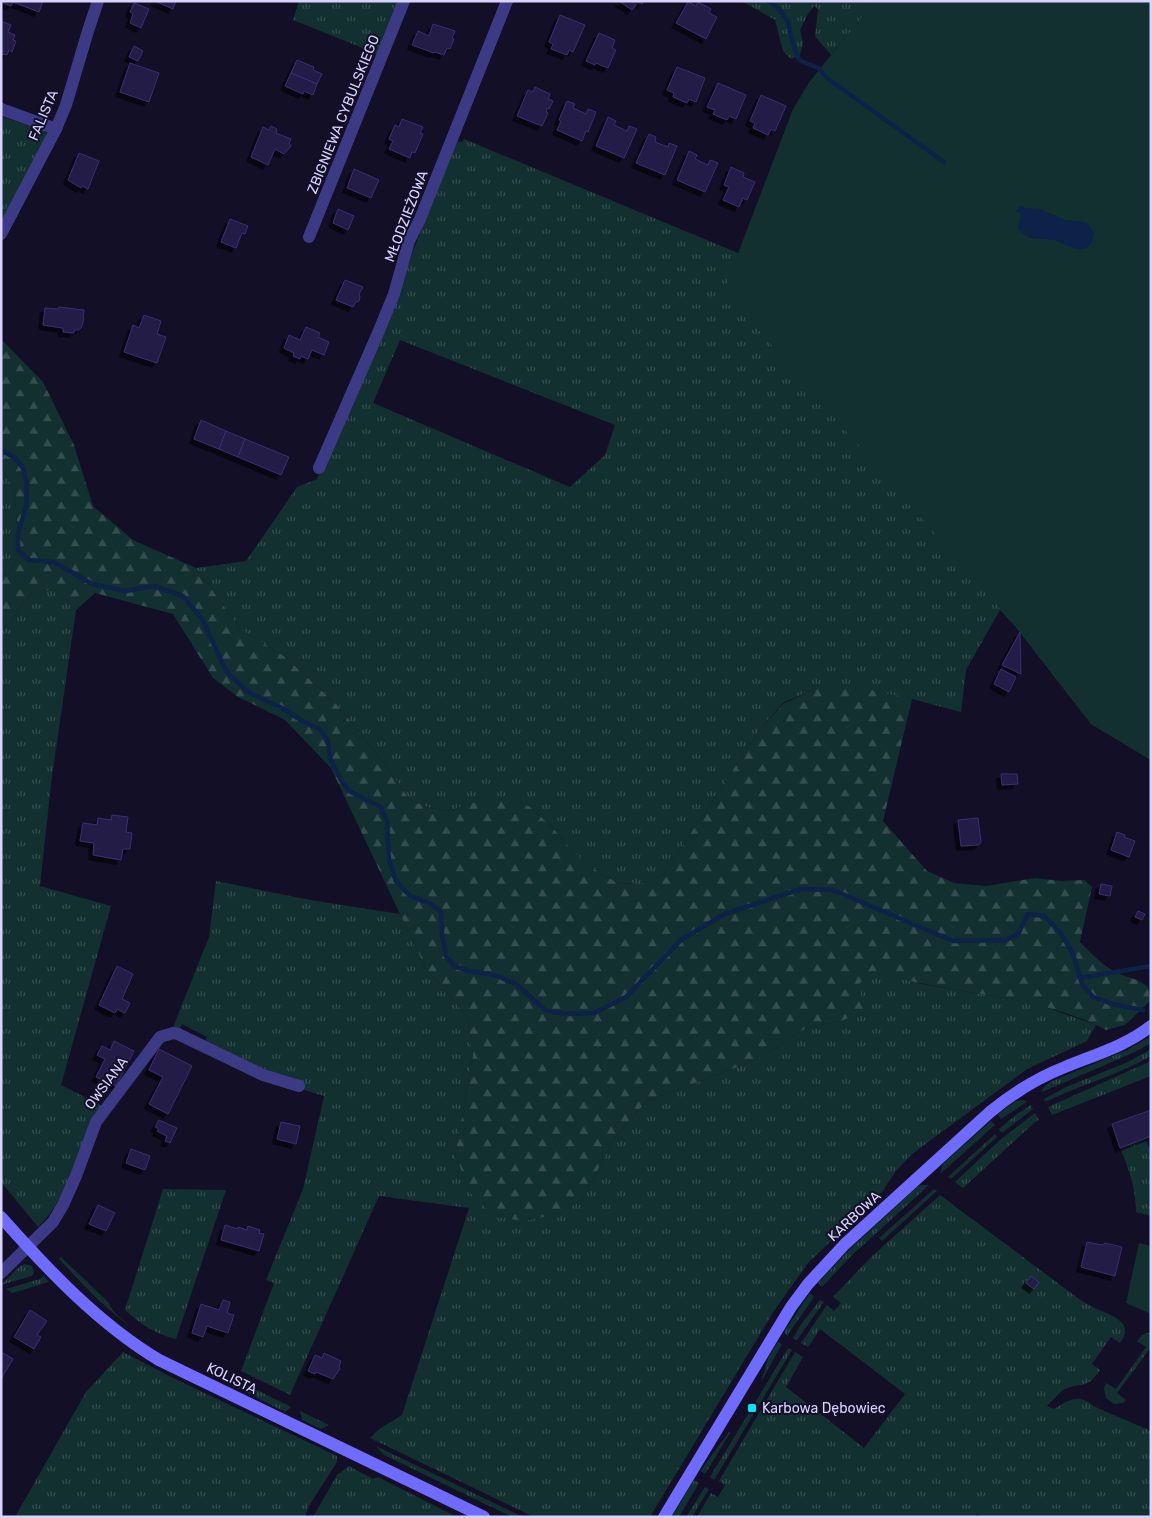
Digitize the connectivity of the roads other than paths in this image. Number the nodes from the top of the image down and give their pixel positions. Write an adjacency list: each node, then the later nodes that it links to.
1 (98, 1): 5 (street, FALISTA)
2 (404, 1): 7 (street, ZBIGNIEWA CYBULSKIEGO)
3 (507, 1): 8 (street, MŁODZIEŻOWA)
4 (1, 109): 5 (street)
5 (56, 129): 6 (street, FALISTA)
6 (1, 234)
7 (309, 237)
8 (319, 468)
9 (1151, 1026): 15 (street, KARBOWA)
10 (299, 1086): 12 (street, OWSIANA)
11 (1, 1217): 12 (street, KOLISTA)
12 (28, 1247): 13 (street, OWSIANA); 14 (street, KOLISTA)
13 (1, 1273)
14 (484, 1517)
15 (664, 1517)

